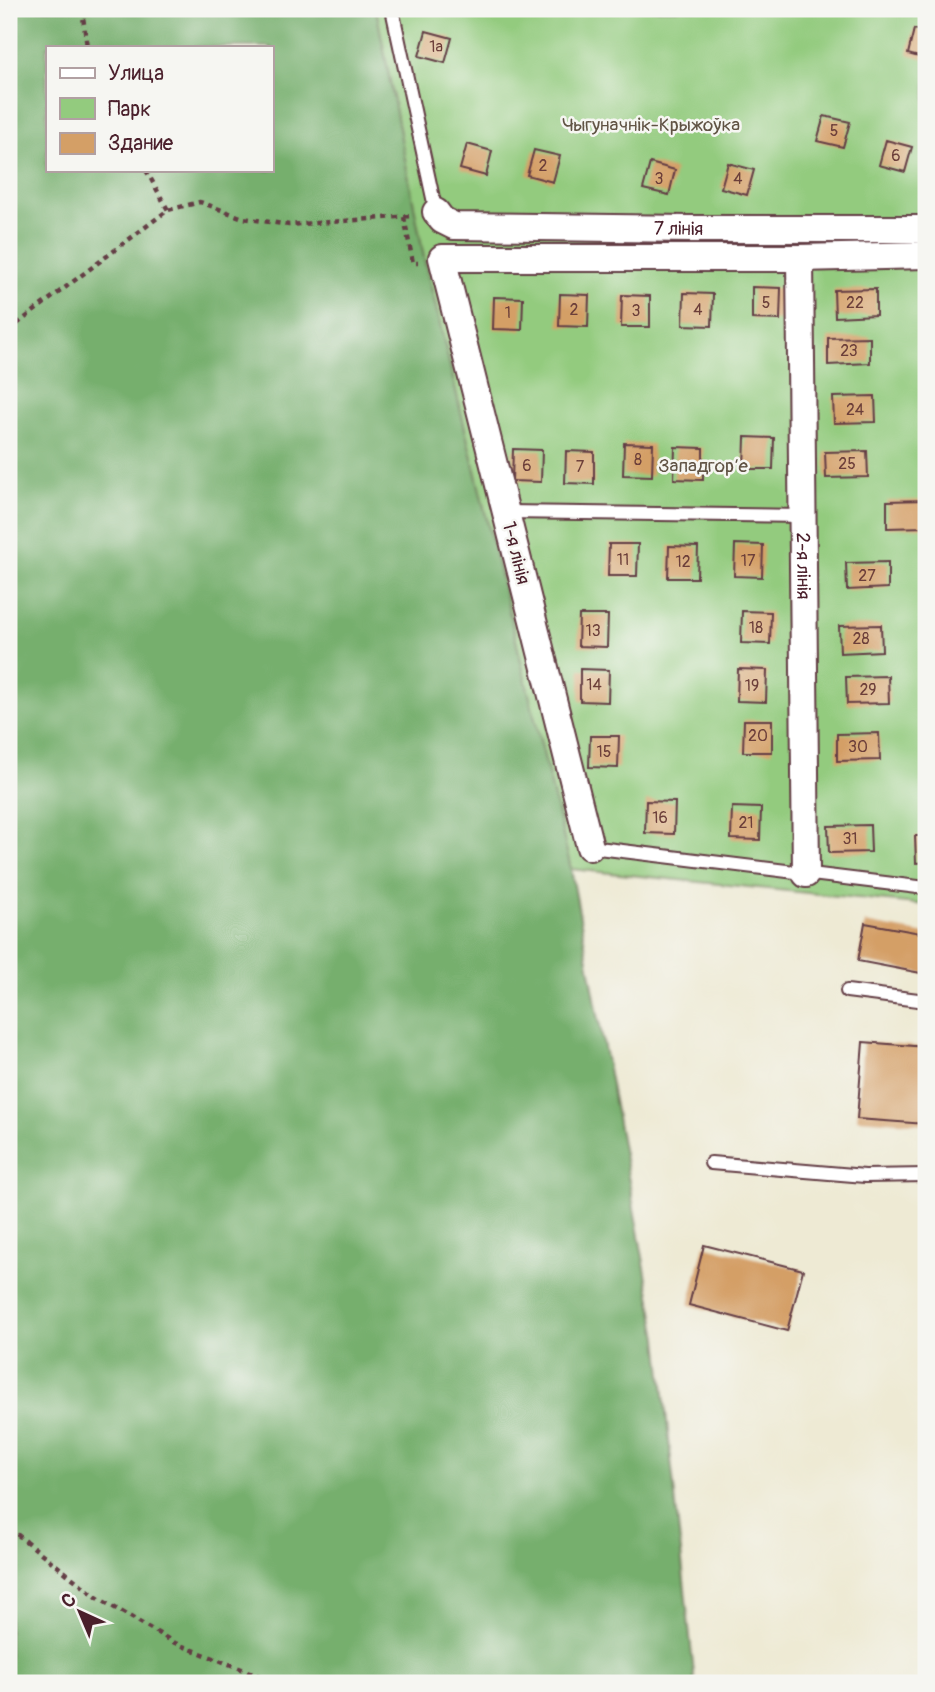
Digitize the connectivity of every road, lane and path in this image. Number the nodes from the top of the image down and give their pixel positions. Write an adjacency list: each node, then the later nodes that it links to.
1 (82, 9): 3 (path)
2 (392, 9): 6 (lane)
3 (86, 46)
4 (147, 172): 5 (path)
5 (168, 210): 6 (path); 11 (path)
6 (445, 219): 7 (street, 7 лінія); 9 (street, 1-я лінія)
7 (925, 224)
8 (926, 255): 10 (street)
9 (454, 258): 10 (street); 12 (street, 1-я лінія)
10 (800, 258): 13 (street, 2-я лінія)
11 (9, 330)
12 (506, 512): 13 (lane); 14 (street, 1-я лінія)
13 (803, 516): 15 (street, 2-я лінія)
14 (590, 847): 15 (lane)
15 (806, 874): 16 (lane)
16 (926, 888)
17 (848, 991): 18 (lane)
18 (926, 1001)
19 (711, 1163): 20 (lane)
20 (926, 1175)
21 (9, 1528): 22 (path)
22 (283, 1683)

